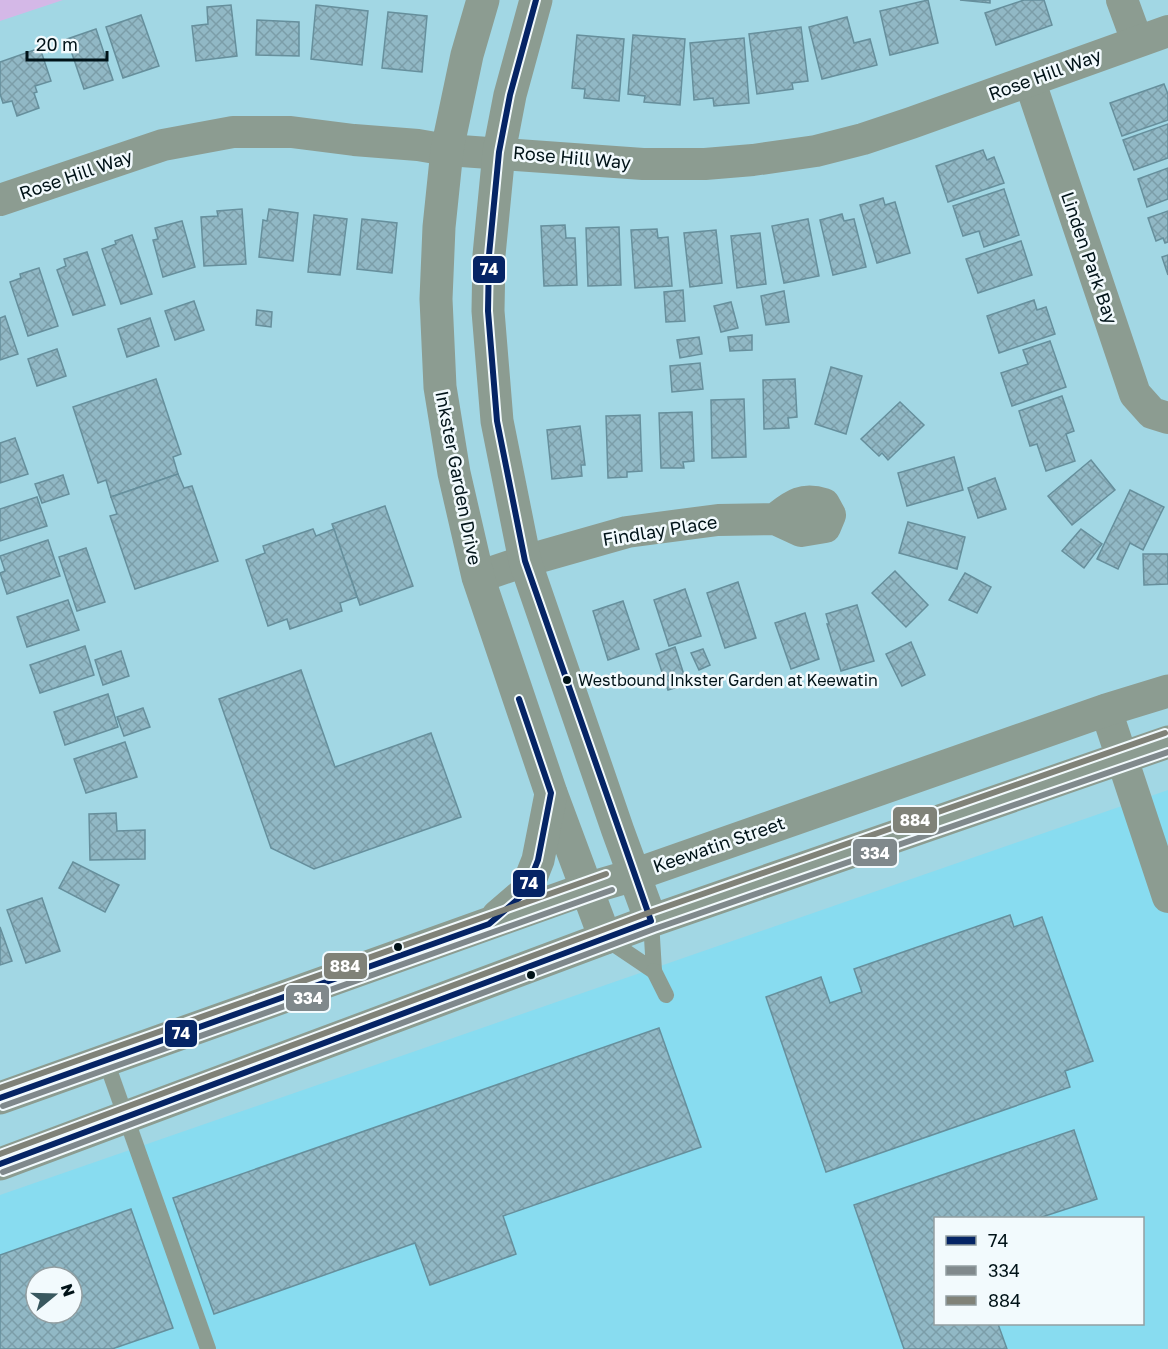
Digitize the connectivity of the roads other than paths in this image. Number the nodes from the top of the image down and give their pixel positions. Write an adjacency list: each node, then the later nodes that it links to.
1 (483, 0): 7 (street, Inkster Garden Drive)
2 (536, 0): 8 (street)
3 (1122, 0): 5 (street)
4 (1168, 31): 5 (street, Rose Hill Way)
5 (1137, 41): 6 (street, Rose Hill Way)
6 (1030, 82): 8 (street, Rose Hill Way); 10 (street, Linden Park Bay)
7 (447, 150): 8 (street, Rose Hill Way); 9 (street, Rose Hill Way); 13 (street, Inkster Garden Drive)
8 (499, 152): 12 (street)
9 (0, 200)
10 (1168, 418)
11 (775, 519): 12 (street, Findlay Place)
12 (525, 561): 13 (street, Findlay Place); 19 (street)
13 (478, 577): 18 (street, Inkster Garden Drive)
14 (1168, 691): 15 (street, Keewatin Street)
15 (1106, 710): 17 (street); 19 (street, Keewatin Street)
16 (1168, 742): 17 (street)
17 (1122, 758): 21 (street); 22 (street)
18 (551, 793): 20 (street, Inkster Garden Drive); 23 (street)
19 (634, 874): 20 (street, Keewatin Street); 22 (street)
20 (586, 889): 23 (street, Keewatin Street); 24 (street, Inkster Garden Drive)
21 (1168, 897)
22 (651, 921): 24 (street); 25 (lane)
23 (489, 924): 27 (street, Keewatin Street)
24 (605, 938): 25 (lane); 29 (street)
25 (654, 971): 26 (lane)
26 (666, 995)
27 (106, 1061): 28 (street, Keewatin Street); 29 (lane)
28 (0, 1098)
29 (125, 1118): 30 (street); 31 (lane)
30 (0, 1164)
31 (208, 1349)

